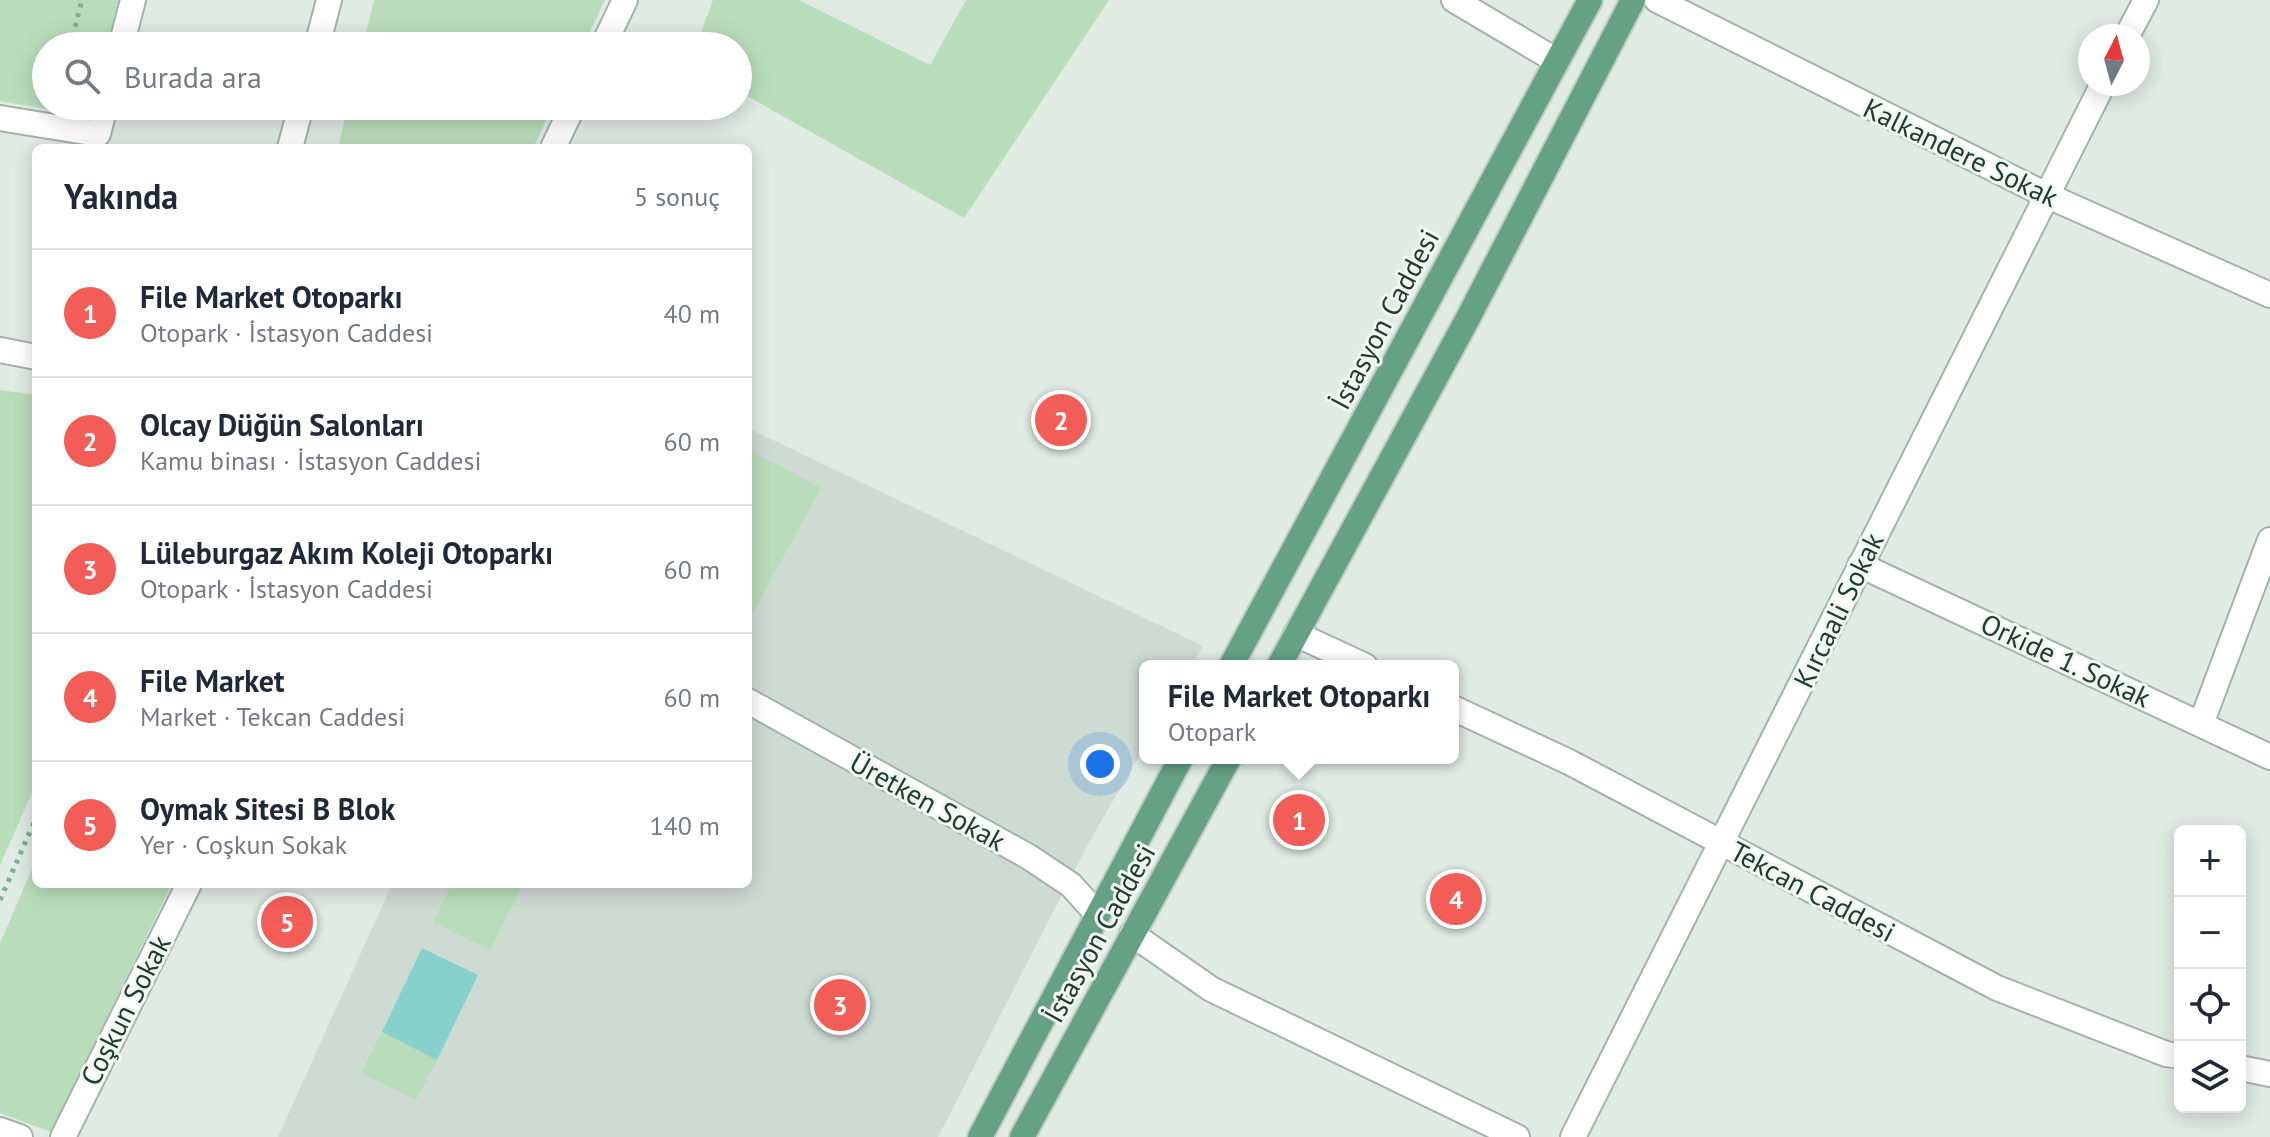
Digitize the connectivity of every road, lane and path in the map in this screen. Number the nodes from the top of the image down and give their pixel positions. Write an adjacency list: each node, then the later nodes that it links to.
1 (82, 0): 11 (path)
2 (133, 0): 12 (street)
3 (329, 0): 13 (street)
4 (625, 0): 14 (street)
5 (1454, 0): 15 (street)
6 (1590, 0): 15 (main road, İstasyon Caddesi)
7 (1633, 0): 16 (main road)
8 (1657, 0): 24 (street, Kalkandere Sokak)
9 (2146, 0): 10 (street)
10 (2133, 24)
11 (74, 32)
12 (125, 32)
13 (321, 32)
14 (610, 32)
15 (1557, 61): 16 (main road); 31 (main road, İstasyon Caddesi)
16 (1592, 82): 30 (main road)
17 (2097, 96): 24 (street, Kırcaali Sokak)
18 (0, 118): 19 (street)
19 (102, 120)
20 (297, 120): 22 (street)
21 (566, 120): 23 (street)
22 (291, 144)
23 (555, 144)
24 (2046, 195): 25 (street, Kalkandere Sokak); 29 (street, Kırcaali Sokak)
25 (2270, 295)
26 (0, 350): 27 (street)
27 (32, 356)
28 (2270, 540): 36 (street)
29 (1860, 565): 36 (street, Orkide 1. Sokak); 41 (street, Kırcaali Sokak)
30 (1296, 634): 32 (main road); 33 (street)
31 (1234, 660)
32 (1282, 660)
33 (1352, 660)
34 (752, 703): 44 (street, Üretken Sokak)
35 (1459, 711): 41 (street, Tekcan Caddesi)
36 (2201, 724): 37 (street, Orkide 1. Sokak)
37 (2270, 757)
38 (1178, 764): 44 (main road, İstasyon Caddesi)
39 (1226, 764): 45 (main road, İstasyon Caddesi)
40 (32, 827): 43 (path)
41 (1723, 845): 46 (street, Tekcan Caddesi); 55 (street, Kırcaali Sokak)
42 (187, 888): 51 (street, Coşkun Sokak)
43 (0, 900)
44 (1097, 914): 45 (main road); 52 (main road, İstasyon Caddesi)
45 (1132, 934): 53 (main road, İstasyon Caddesi); 54 (street)
46 (2174, 1055)
47 (2246, 1069): 48 (street)
48 (2270, 1074)
49 (0, 1130): 50 (street)
50 (20, 1137)
51 (63, 1137)
52 (980, 1137)
53 (1022, 1137)
54 (1517, 1137)
55 (1573, 1137)

